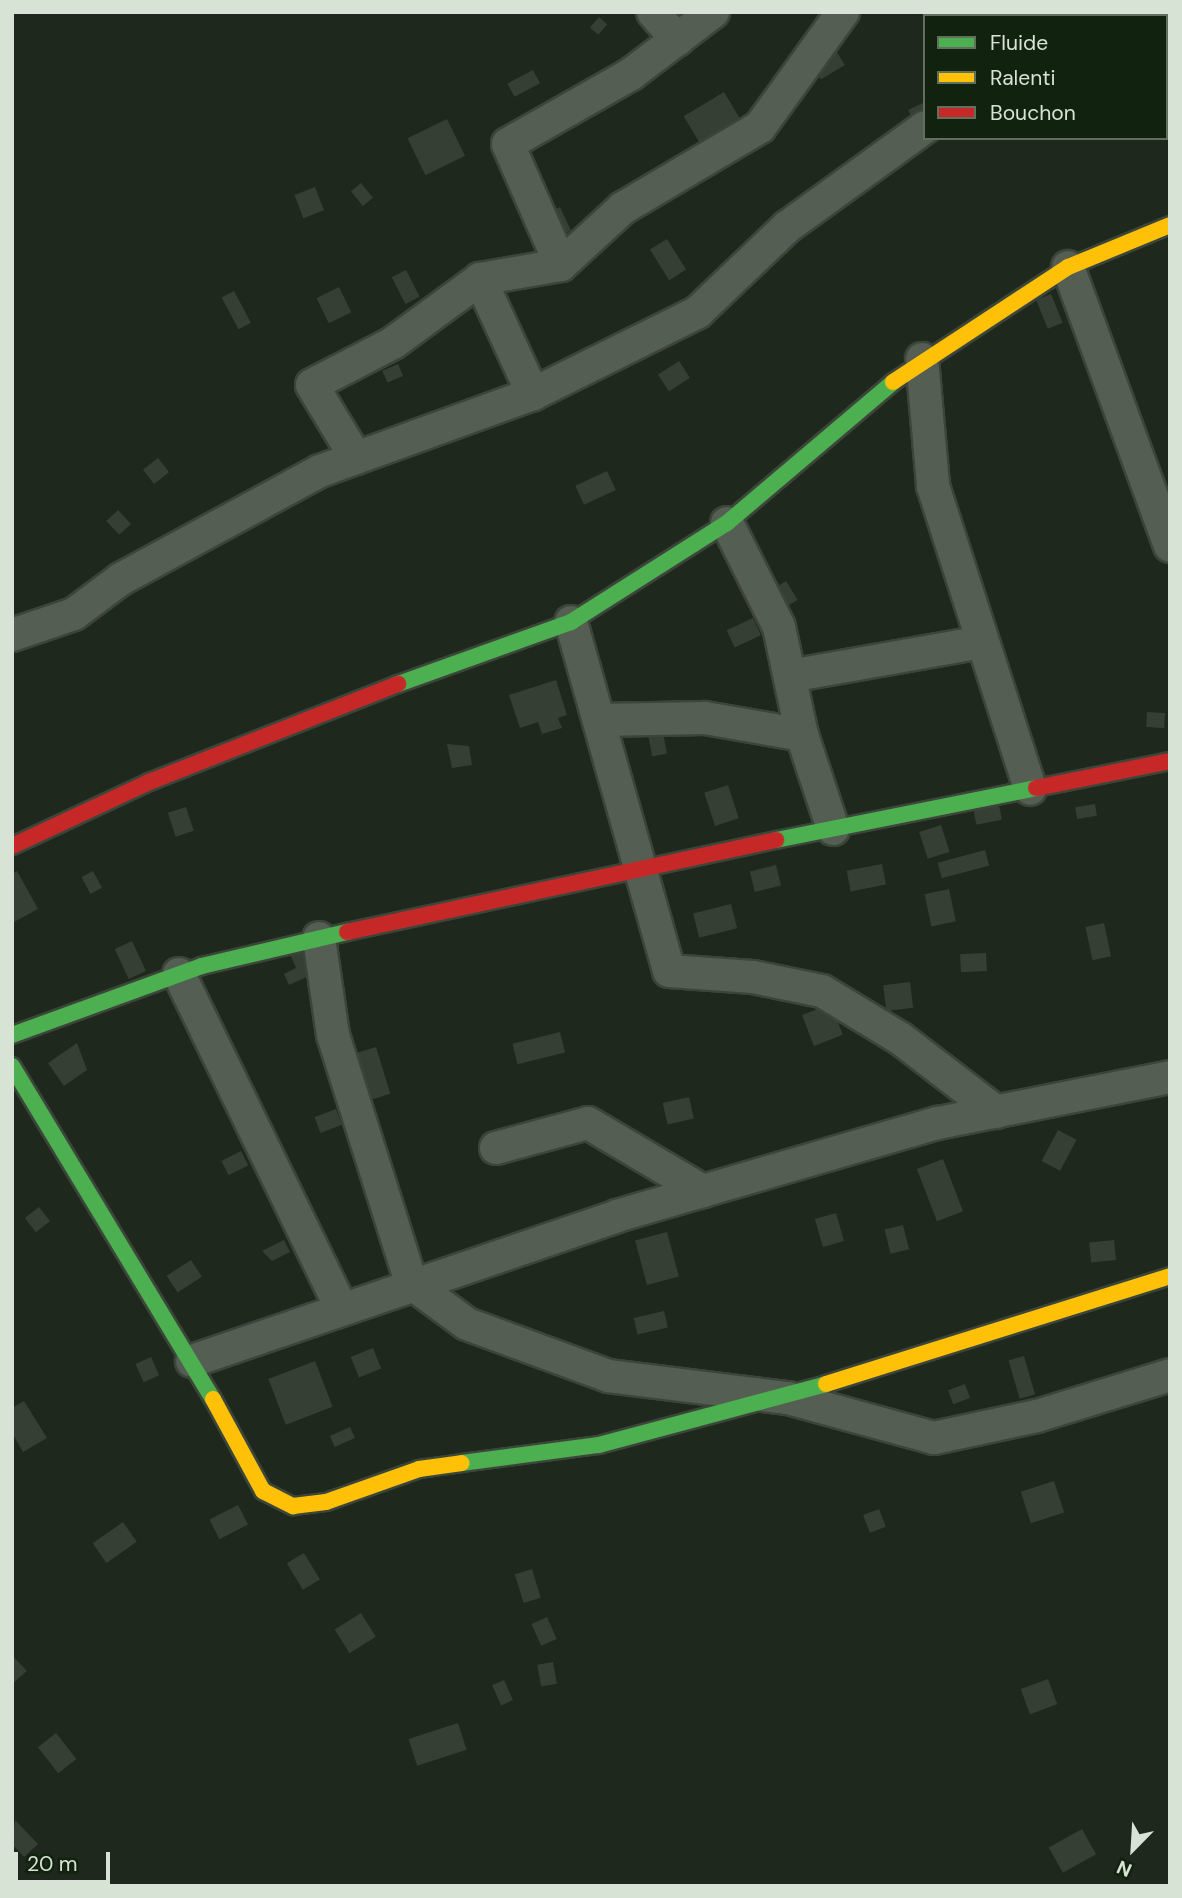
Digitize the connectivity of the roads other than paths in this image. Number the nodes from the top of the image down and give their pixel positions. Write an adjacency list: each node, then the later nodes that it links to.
1 (653, 12): 4 (street)
2 (713, 12): 4 (street)
3 (843, 12): 7 (street)
4 (677, 40): 7 (street)
5 (923, 128): 11 (street)
6 (1170, 225): 8 (street)
7 (561, 265): 9 (street)
8 (1068, 267): 10 (street); 14 (street)
9 (480, 279): 11 (street); 12 (street)
10 (922, 359): 13 (street); 17 (street)
11 (533, 394): 12 (street)
12 (356, 458): 16 (street)
13 (727, 523): 15 (street); 18 (street)
14 (1170, 546)
15 (571, 622): 19 (street); 24 (street)
16 (12, 635)
17 (982, 642): 18 (street); 22 (street)
18 (790, 676): 20 (street)
19 (600, 720): 20 (street); 25 (street)
20 (802, 734): 23 (street)
21 (1170, 761): 22 (street)
22 (1030, 789): 23 (street)
23 (833, 829): 25 (street)
24 (12, 846)
25 (643, 867): 26 (street); 31 (street)
26 (320, 938): 27 (street); 35 (street)
27 (179, 974): 28 (street); 36 (street)
28 (12, 1035)
29 (12, 1066): 37 (street)
30 (1170, 1077): 31 (street)
31 (996, 1112): 33 (street)
32 (496, 1148): 33 (street)
33 (703, 1191): 35 (street)
34 (1170, 1276): 39 (street)
35 (411, 1283): 36 (street); 39 (street)
36 (341, 1307): 37 (street)
37 (192, 1361): 39 (street)
38 (1170, 1375): 39 (street)
39 (788, 1398)

